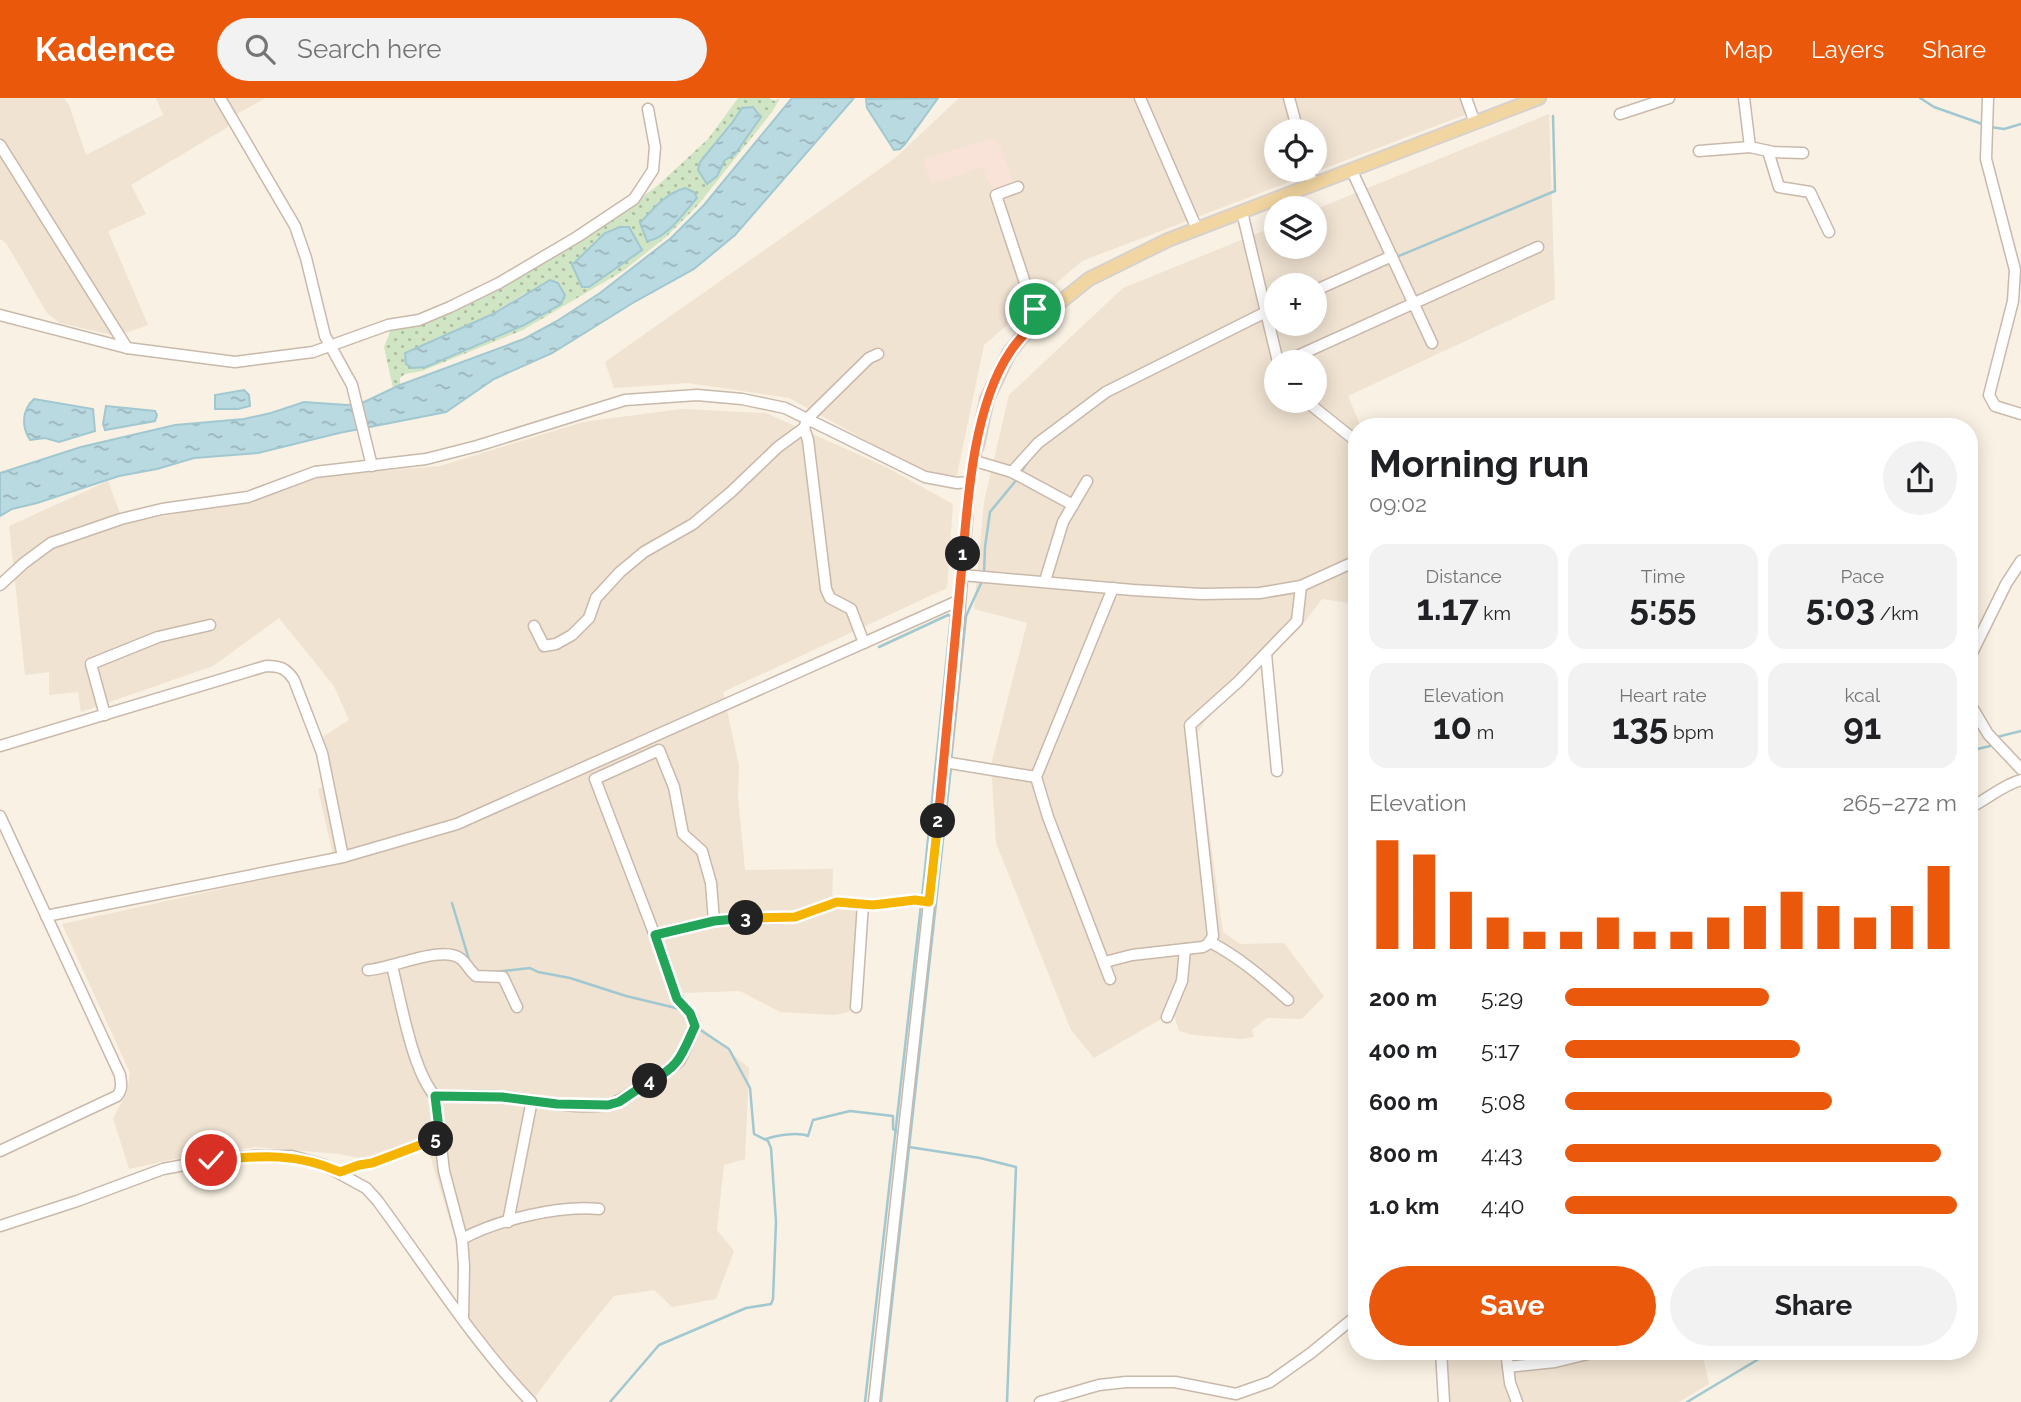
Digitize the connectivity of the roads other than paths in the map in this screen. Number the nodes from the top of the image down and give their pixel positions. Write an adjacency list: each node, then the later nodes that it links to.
1 (220, 98): 35 (street)
2 (1140, 98): 23 (street)
3 (1289, 98): 11 (street)
4 (1466, 98): 12 (street)
5 (1539, 98): 12 (main road)
6 (1669, 98): 10 (street)
7 (1744, 98): 14 (street)
8 (1988, 98): 39 (street)
9 (648, 108): 35 (street)
10 (1620, 114)
11 (1295, 119)
12 (1475, 123): 18 (main road)
13 (0, 145): 34 (street)
14 (1751, 147): 15 (street); 16 (street)
15 (1699, 151)
16 (1768, 151): 17 (street); 24 (street)
17 (1803, 153)
18 (1352, 171): 20 (main road); 26 (street)
19 (1312, 182): 20 (street)
20 (1313, 185): 22 (main road)
21 (1018, 187): 32 (street)
22 (1242, 212): 23 (main road); 28 (street)
23 (1197, 229): 32 (main road)
24 (1829, 232)
25 (1538, 247): 29 (street)
26 (1392, 256): 27 (street); 29 (street)
27 (1327, 285)
28 (1264, 286)
29 (1414, 303): 33 (street); 36 (street)
30 (1264, 313): 45 (street)
31 (0, 315): 34 (street)
32 (1043, 316): 42 (main road)
33 (1432, 343)
34 (127, 348): 35 (street)
35 (329, 348): 44 (street)
36 (1310, 350)
37 (878, 354): 40 (street)
38 (1321, 413): 41 (street)
39 (2021, 414)
40 (806, 423): 44 (street); 47 (street); 58 (street); 60 (street)
41 (1348, 435)
42 (977, 446): 43 (street)
43 (975, 461): 45 (street); 47 (street)
44 (372, 466): 53 (street)
45 (1012, 472): 48 (street)
46 (1087, 481): 48 (street)
47 (971, 482): 51 (street)
48 (1073, 505): 52 (street)
49 (2021, 561): 59 (street)
50 (1348, 565): 54 (street)
51 (962, 575): 52 (street); 56 (street)
52 (1045, 582): 55 (street)
53 (0, 586)
54 (1301, 586): 55 (street); 61 (street)
55 (1113, 588): 68 (street)
56 (960, 600): 60 (street); 65 (street)
57 (210, 625): 62 (street)
58 (534, 626)
59 (1978, 641)
60 (864, 643): 72 (street)
61 (1266, 654): 67 (street); 78 (street)
62 (105, 715): 64 (street); 72 (street)
63 (1978, 717): 66 (street)
64 (0, 746)
65 (944, 762): 68 (street); 73 (street)
66 (2021, 768)
67 (1277, 771)
68 (1036, 777): 80 (street)
69 (2021, 780): 70 (street)
70 (1978, 804)
71 (0, 816): 75 (street)
72 (343, 857): 75 (street)
73 (929, 902): 74 (street); 104 (street)
74 (863, 904): 76 (street); 86 (street)
75 (46, 916): 91 (street)
76 (714, 921): 77 (street); 77 (street)
77 (655, 935): 89 (street)
78 (1210, 942): 79 (street); 84 (street)
79 (1185, 949): 80 (street); 87 (street)
80 (1105, 962): 83 (street)
81 (392, 966): 82 (street); 85 (street); 88 (street)
82 (368, 970)
83 (1111, 979)
84 (1288, 1000)
85 (517, 1007)
86 (856, 1007)
87 (1167, 1017)
88 (435, 1096): 89 (street); 90 (street)
89 (532, 1100): 94 (street)
90 (440, 1137): 92 (street); 96 (street)
91 (0, 1150)
92 (340, 1172): 95 (street); 97 (street)
93 (598, 1209): 94 (street)
94 (508, 1222): 96 (street)
95 (0, 1226)
96 (462, 1239): 97 (street)
97 (463, 1320): 103 (street)
98 (1348, 1323): 105 (street)
99 (1442, 1360): 106 (street)
100 (1507, 1360): 102 (street)
101 (1563, 1360): 102 (street)
102 (1508, 1367): 107 (street)
103 (531, 1402)
104 (874, 1402)
105 (1040, 1402)
106 (1444, 1402)
107 (1517, 1402)

